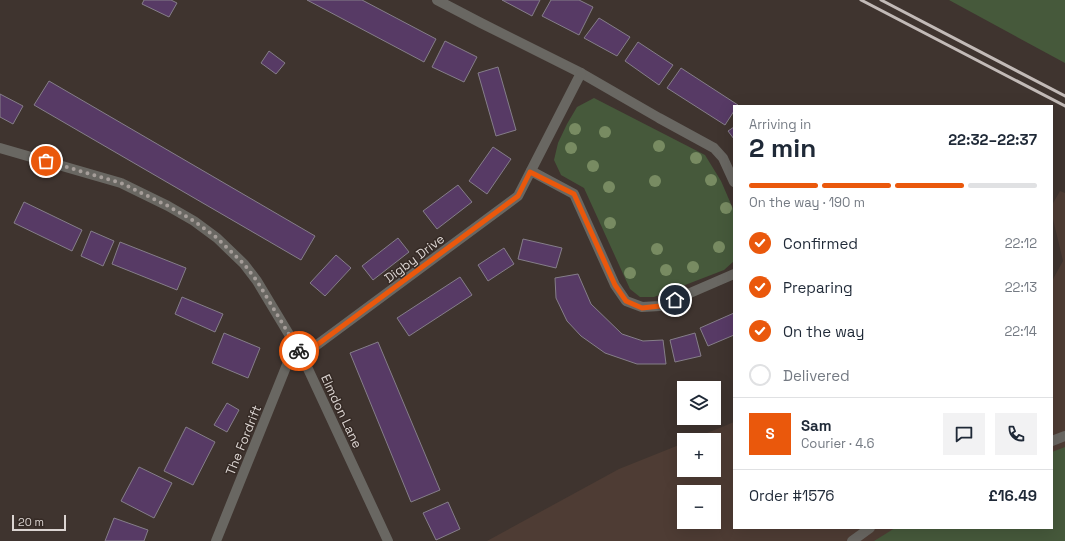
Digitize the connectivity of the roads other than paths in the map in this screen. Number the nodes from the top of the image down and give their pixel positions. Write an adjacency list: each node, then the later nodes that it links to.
1 (437, 0): 2 (street)
2 (581, 73): 4 (street, Digby Drive); 5 (street)
3 (0, 148): 7 (street, Elmdon Lane)
4 (530, 172): 6 (street); 7 (street, Digby Drive)
5 (733, 180)
6 (733, 274)
7 (302, 356): 11 (street, The Fordrift); 12 (street, Elmdon Lane)
8 (1065, 436): 9 (street)
9 (1053, 441)
10 (869, 529): 13 (street)
11 (216, 541)
12 (388, 541)
13 (852, 541)

